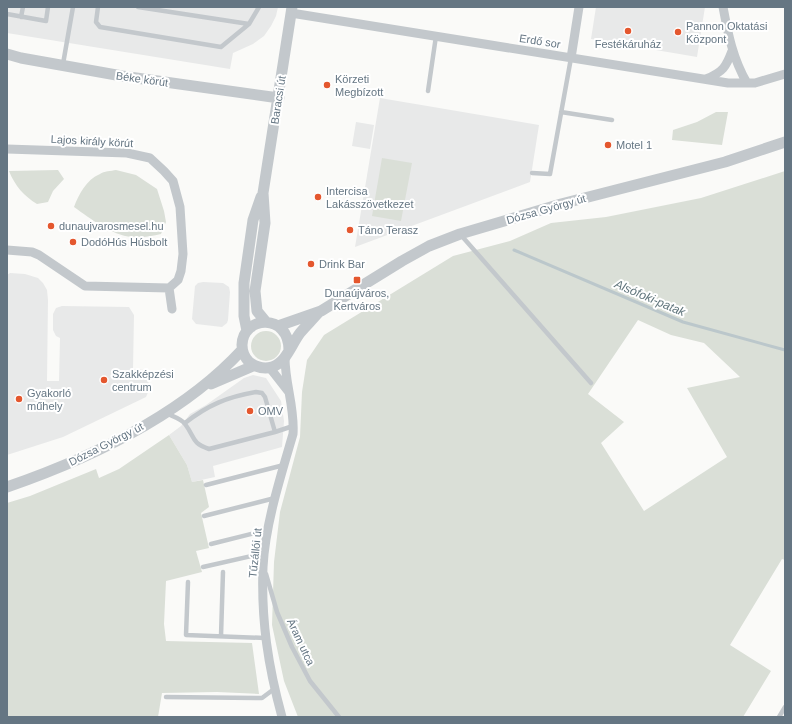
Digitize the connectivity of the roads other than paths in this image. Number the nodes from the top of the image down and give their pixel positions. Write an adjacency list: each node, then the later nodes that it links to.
1 (23, 7): 11 (lane)
2 (48, 7): 11 (lane)
3 (73, 7): 17 (lane)
4 (98, 7): 12 (lane)
5 (138, 7): 12 (lane)
6 (259, 7): 12 (lane)
7 (579, 7): 16 (street)
8 (722, 7): 14 (street)
9 (292, 10): 13 (street, Erdő sor); 22 (street, Baracsi út)
10 (7, 14): 11 (lane)
11 (21, 17)
12 (249, 24)
13 (436, 36): 16 (street, Erdő sor); 21 (lane)
14 (732, 51): 19 (street); 20 (street)
15 (7, 54): 17 (street, Béke körút)
16 (571, 58): 19 (street, Erdő sor); 23 (lane)
17 (62, 66): 22 (street, Béke körút)
18 (785, 74): 20 (street, Erdő sor)
19 (705, 79): 20 (street, Erdő sor)
20 (747, 83)
21 (428, 91)
22 (279, 98): 28 (street, Baracsi út)
23 (561, 112): 24 (lane); 27 (lane)
24 (612, 120)
25 (785, 142): 29 (street, Dózsa György út)
26 (7, 149): 31 (street, Lajos király körút)
27 (532, 173)
28 (263, 193): 34 (street, Baracsi út); 36 (street, Baracsi út)
29 (460, 234): 33 (street, Dózsa György út); 41 (lane)
30 (7, 250): 31 (street)
31 (169, 288): 32 (street)
32 (172, 309)
33 (321, 311): 35 (street, Dózsa György út); 38 (street, Dózsa György út)
34 (266, 322): 35 (street); 36 (street)
35 (278, 326): 38 (street)
36 (248, 331): 37 (street)
37 (242, 350): 39 (street); 42 (street, Dózsa György út)
38 (287, 354): 40 (street); 43 (street, Tűzállói út)
39 (254, 366): 40 (street); 42 (street, Dózsa György út)
40 (270, 368): 43 (street)
41 (591, 383)
42 (200, 389): 44 (street, Dózsa György út)
43 (289, 392): 46 (street, Tűzállói út)
44 (166, 413): 45 (lane); 50 (street, Dózsa György út)
45 (185, 423): 47 (lane); 47 (lane)
46 (293, 426): 47 (lane); 48 (street, Tűzállói út)
47 (274, 432)
48 (284, 466): 49 (lane); 51 (street, Tűzállói út)
49 (206, 485)
50 (7, 487)
51 (276, 498): 52 (lane); 53 (street, Tűzállói út)
52 (204, 516)
53 (269, 529): 54 (lane); 55 (street, Tűzállói út)
54 (211, 544)
55 (265, 553): 56 (street, Tűzállói út); 57 (lane)
56 (263, 566): 61 (street, Tűzállói út); 66 (lane, Áram utca)
57 (203, 567)
58 (223, 572): 60 (lane)
59 (188, 582): 60 (lane)
60 (221, 636): 61 (lane)
61 (265, 638): 62 (street, Tűzállói út)
62 (274, 689): 63 (lane); 65 (street, Tűzállói út)
63 (166, 697)
64 (785, 707): 67 (lane)
65 (282, 717)
66 (339, 717)
67 (779, 717)

